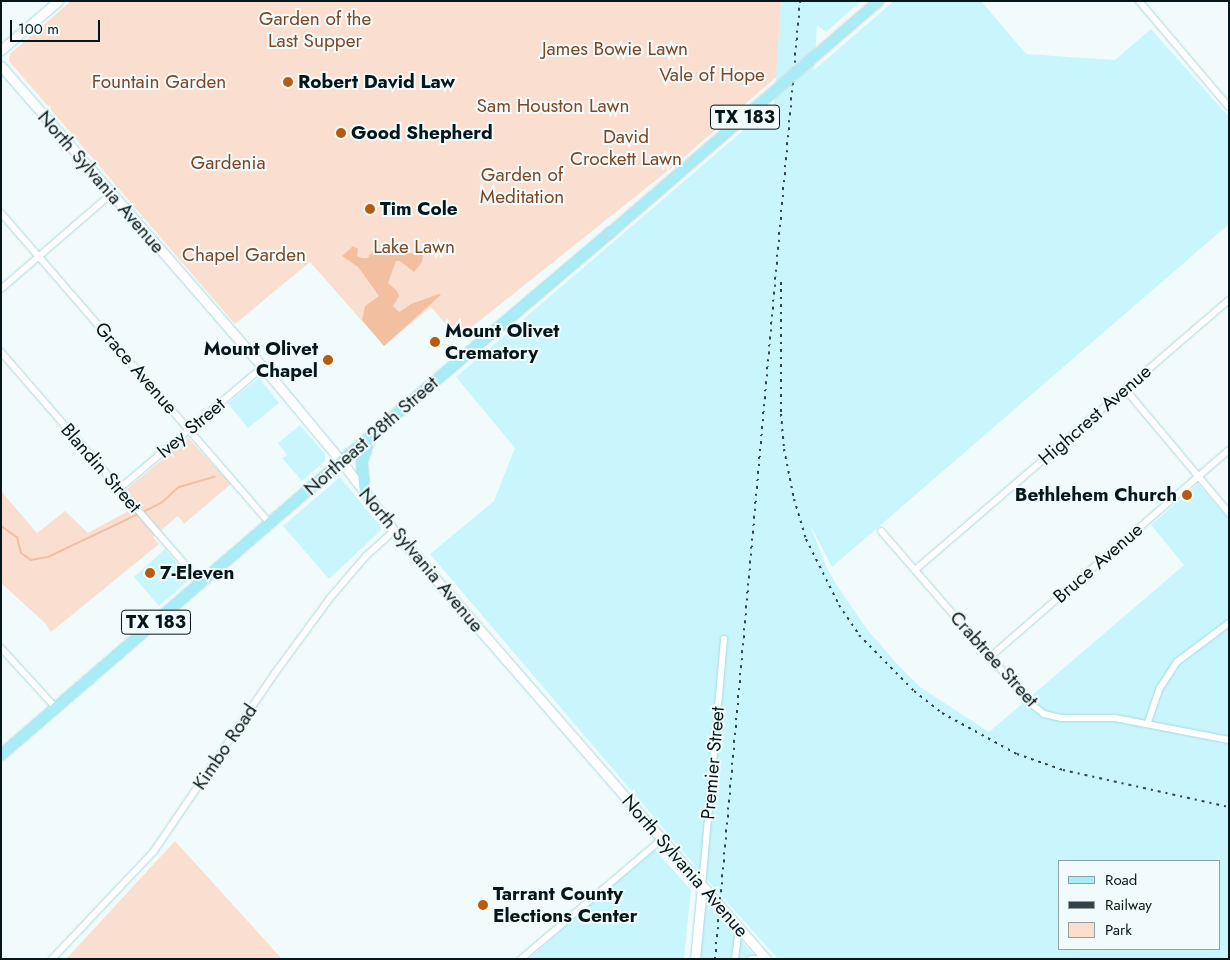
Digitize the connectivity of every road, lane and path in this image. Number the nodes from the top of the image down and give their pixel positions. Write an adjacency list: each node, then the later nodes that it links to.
1 (58, 1): 4 (main road)
2 (879, 1): 16 (main road, Northeast 28th Street / TX 183, bridge)
3 (1140, 1): 6 (street)
4 (1, 50)
5 (1, 66): 7 (main road, North Sylvania Avenue)
6 (1229, 107)
7 (110, 194): 9 (street); 13 (main road, North Sylvania Avenue)
8 (1, 213): 9 (street, Grace Avenue)
9 (38, 257): 10 (street); 15 (street, Grace Avenue)
10 (1, 289)
11 (1229, 300): 14 (street, Highcrest Avenue)
12 (1, 352): 20 (street, Blandin Street)
13 (263, 367): 15 (street, Ivey Street); 18 (main road, North Sylvania Avenue)
14 (1125, 390): 19 (street); 26 (street, Highcrest Avenue)
15 (190, 429): 20 (street, Ivey Street); 23 (street, Grace Avenue)
16 (372, 435): 18 (main road, Northeast 28th Street / TX 183); 21 (main road)
17 (1229, 450): 19 (street, Bruce Avenue)
18 (341, 461): 21 (main road, North Sylvania Avenue); 23 (main road, Northeast 28th Street / TX 183)
19 (1198, 476): 22 (street); 31 (street, Bruce Avenue)
20 (119, 489): 27 (street, Blandin Street)
21 (365, 493): 24 (main road, North Sylvania Avenue)
22 (1229, 513)
23 (270, 523): 27 (main road, Northeast 28th Street / TX 183)
24 (394, 531): 36 (main road, North Sylvania Avenue); 39 (street, Kimbo Road)
25 (881, 531): 26 (street, Crabtree Street)
26 (915, 570): 31 (street, Crabtree Street)
27 (201, 583): 32 (main road, Northeast 28th Street / TX 183)
28 (1229, 623): 33 (street)
29 (724, 639): 37 (street, Premier Street)
30 (1, 648): 32 (street)
31 (990, 657): 33 (street, Crabtree Street)
32 (56, 708): 35 (main road, Northeast 28th Street / TX 183)
33 (1148, 722): 34 (street, Crabtree Street)
34 (1229, 740)
35 (1, 756)
36 (661, 840): 37 (main road, North Sylvania Avenue); 40 (street)
37 (702, 886): 38 (main road, North Sylvania Avenue); 41 (main road)
38 (739, 928): 42 (street); 45 (main road, North Sylvania Avenue)
39 (52, 959)
40 (521, 959)
41 (695, 959)
42 (735, 959)
43 (751, 959): 44 (street)
44 (758, 959)
45 (766, 959)

